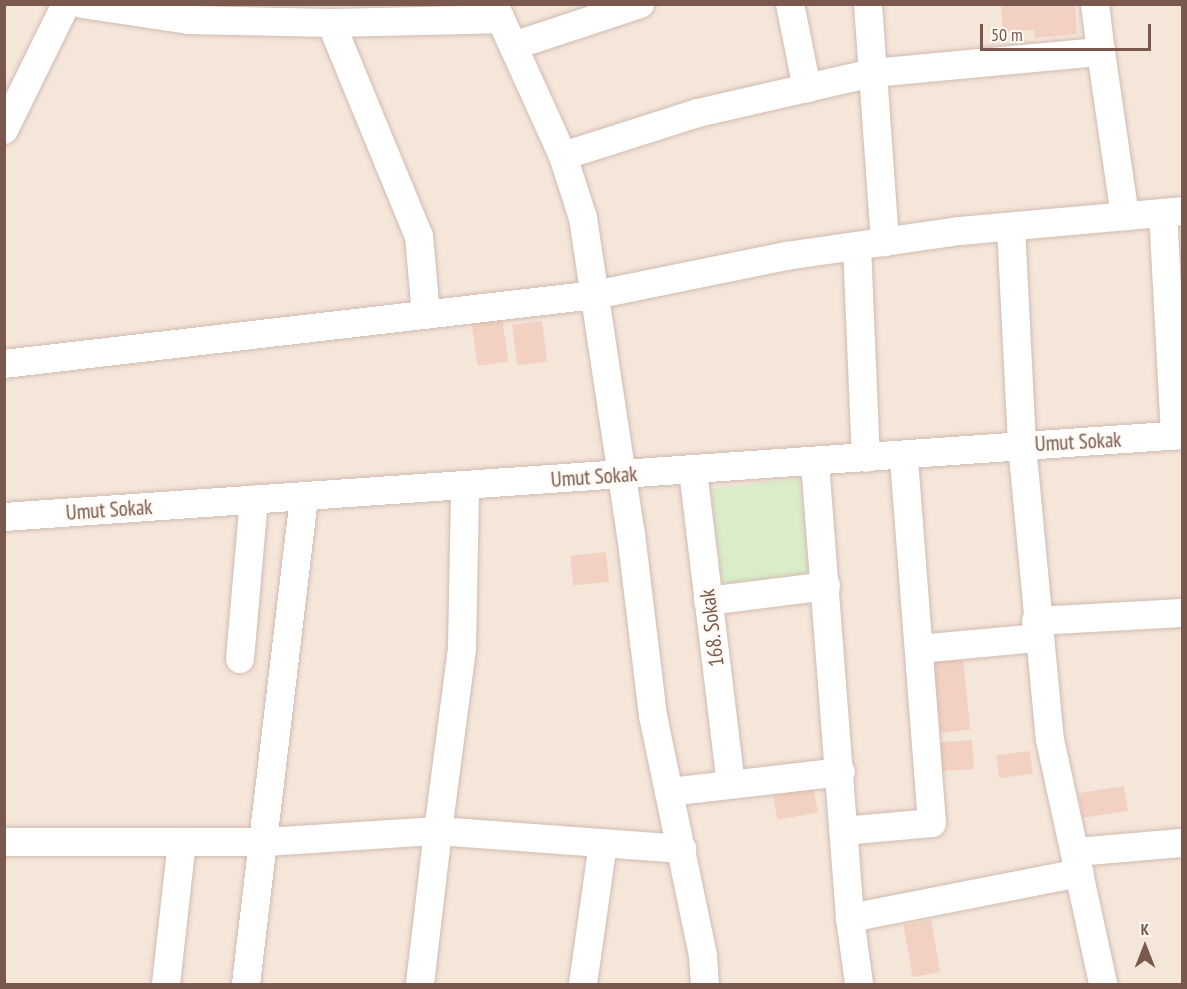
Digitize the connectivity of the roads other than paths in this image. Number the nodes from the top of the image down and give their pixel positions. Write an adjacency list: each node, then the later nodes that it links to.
1 (66, 4): 13 (street)
2 (82, 4): 8 (street)
3 (640, 4): 9 (street)
4 (790, 4): 12 (street)
5 (868, 4): 11 (street)
6 (1095, 4): 10 (street)
7 (497, 12): 8 (street); 9 (street)
8 (331, 23): 21 (street)
9 (513, 46): 14 (street)
10 (1101, 52): 11 (street); 16 (street)
11 (873, 73): 12 (street); 18 (street)
12 (807, 88): 14 (street)
13 (4, 130)
14 (563, 156): 20 (street)
15 (1173, 212): 16 (street); 23 (street)
16 (1125, 216): 17 (street)
17 (1011, 226): 18 (street); 24 (street)
18 (885, 242): 19 (street)
19 (857, 246): 20 (street); 26 (street)
20 (595, 295): 21 (street); 29 (street)
21 (426, 315): 22 (street)
22 (4, 364)
23 (1179, 436): 24 (street, Umut Sokak)
24 (1022, 445): 25 (street, Umut Sokak); 37 (street)
25 (904, 455): 26 (street, Umut Sokak); 38 (street)
26 (866, 458): 27 (street, Umut Sokak)
27 (816, 463): 28 (street, Umut Sokak); 34 (street)
28 (693, 471): 29 (street, Umut Sokak); 35 (street, 168. Sokak)
29 (622, 476): 30 (street, Umut Sokak); 42 (street)
30 (465, 486): 31 (street, Umut Sokak); 43 (street)
31 (304, 497): 32 (street, Umut Sokak); 47 (street)
32 (254, 500): 33 (street, Umut Sokak); 39 (street)
33 (4, 517)
34 (826, 586): 35 (street); 40 (street)
35 (708, 601): 41 (street, 168. Sokak)
36 (1182, 613): 37 (street)
37 (1037, 629): 38 (street); 51 (street)
38 (919, 649): 44 (street)
39 (240, 659)
40 (841, 772): 41 (street); 44 (street)
41 (731, 784): 42 (street)
42 (669, 792): 50 (street)
43 (438, 831): 47 (street); 48 (street); 55 (street)
44 (844, 831): 52 (street)
45 (4, 842): 46 (street)
46 (182, 842): 47 (street); 53 (street)
47 (266, 842): 54 (street)
48 (603, 843): 50 (street); 56 (street)
49 (1182, 843): 51 (street)
50 (682, 849): 57 (street)
51 (1078, 862): 52 (street); 59 (street)
52 (850, 918): 58 (street)
53 (166, 984)
54 (246, 984)
55 (420, 984)
56 (583, 984)
57 (705, 984)
58 (859, 984)
59 (1103, 984)

